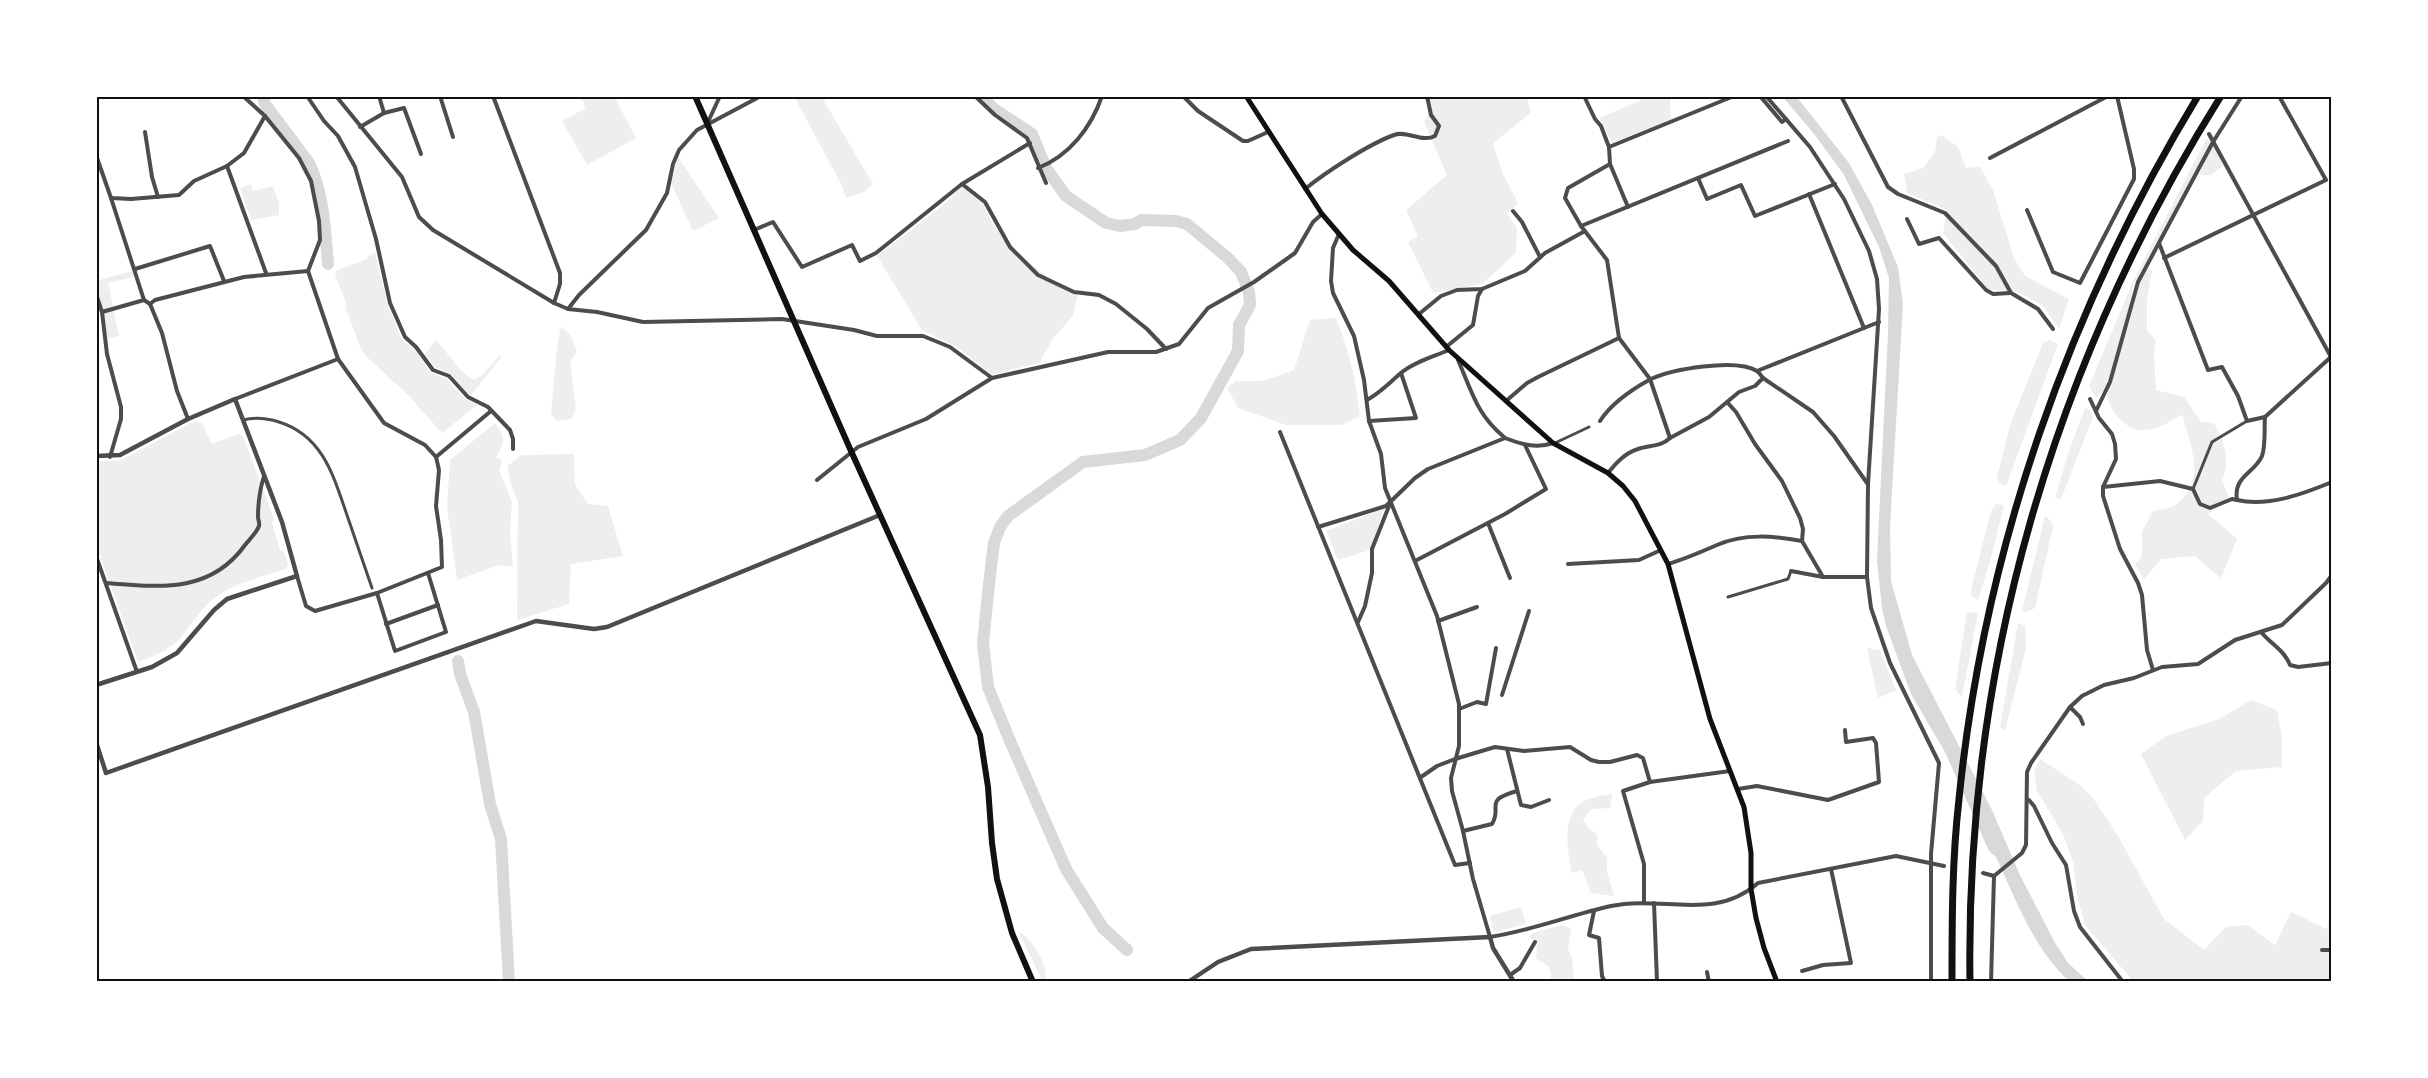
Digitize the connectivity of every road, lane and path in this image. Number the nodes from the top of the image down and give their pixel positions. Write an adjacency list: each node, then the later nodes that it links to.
1 (243, 96): 27 (street)
2 (307, 96): 99 (street)
3 (336, 96): 30 (street)
4 (379, 96): 26 (street)
5 (440, 96): 34 (street)
6 (493, 96): 74 (street)
7 (695, 96): 29 (main road)
8 (720, 96): 29 (street)
9 (761, 96): 29 (street)
10 (975, 96): 37 (street)
11 (1101, 96): 44 (street)
12 (1183, 96): 32 (street)
13 (1246, 96): 32 (main road)
14 (1427, 96): 49 (street)
15 (1584, 96): 38 (street)
16 (1734, 96): 38 (street)
17 (1760, 96): 28 (street)
18 (1766, 96): 28 (street)
19 (1841, 96): 71 (street)
20 (2108, 96): 41 (street)
21 (2117, 96): 55 (street)
22 (2198, 96): 202 (highway)
23 (2221, 96): 203 (highway)
24 (2242, 96): 36 (street)
25 (2279, 96): 57 (street)
26 (384, 113): 30 (street); 39 (street)
27 (265, 116): 43 (street); 67 (street)
28 (1786, 119): 48 (street)
29 (708, 123): 60 (main road); 76 (street)
30 (360, 127): 74 (street)
31 (145, 132): 51 (street)
32 (1268, 132): 49 (main road)
33 (2209, 134): 36 (street)
34 (453, 137)
35 (1788, 141): 45 (street)
36 (2213, 142): 57 (street); 63 (street)
37 (1030, 143): 44 (street); 47 (street)
38 (1609, 147): 42 (street)
39 (421, 154)
40 (96, 155): 52 (street)
41 (1990, 158)
42 (1610, 164): 53 (street); 59 (street)
43 (227, 166): 51 (street); 68 (street)
44 (1043, 166): 46 (street)
45 (1698, 178): 50 (street); 53 (street)
46 (1046, 183)
47 (962, 184): 60 (street); 85 (street)
48 (1835, 184): 50 (street); 80 (street)
49 (1305, 189): 56 (main road)
50 (1809, 194): 81 (street)
51 (158, 197): 52 (street)
52 (111, 198): 66 (street)
53 (1628, 207): 59 (street)
54 (1513, 210): 64 (street)
55 (2027, 210)
56 (1322, 214): 62 (main road); 85 (street)
57 (2253, 215): 65 (street); 87 (street)
58 (1907, 219): 71 (street)
59 (1581, 226): 61 (street)
60 (754, 230): 79 (main road)
61 (1585, 231): 64 (street); 83 (street)
62 (1339, 234): 78 (main road); 96 (street)
63 (2158, 243): 65 (street); 100 (street)
64 (1540, 257): 70 (street)
65 (2164, 258): 106 (street)
66 (135, 269): 69 (street); 73 (street)
67 (308, 271): 68 (street); 88 (street)
68 (266, 273): 69 (street)
69 (224, 281): 75 (street)
70 (1482, 289): 78 (street); 84 (street)
71 (2011, 293): 82 (street)
72 (96, 294): 77 (street)
73 (144, 300): 75 (street); 77 (street)
74 (554, 303): 76 (street)
75 (150, 304): 102 (street)
76 (568, 309): 79 (street)
77 (102, 312): 116 (street)
78 (1419, 314): 84 (main road)
79 (795, 321): 91 (street); 114 (main road)
80 (1879, 322): 81 (street); 122 (street)
81 (1864, 328): 89 (street)
82 (2053, 329)
83 (1619, 338): 93 (street); 97 (street)
84 (1448, 348): 86 (main road); 90 (street)
85 (1166, 349): 91 (street)
86 (1456, 356): 97 (main road); 109 (street)
87 (2332, 356): 101 (street)
88 (338, 359): 94 (street); 117 (street)
89 (1757, 371): 92 (street); 93 (street)
90 (1401, 373): 96 (street); 104 (street)
91 (992, 378): 114 (street)
92 (1763, 378): 98 (street); 122 (street)
93 (1650, 379): 105 (street); 110 (street)
94 (235, 399): 102 (street); 103 (street)
95 (2090, 399): 100 (street)
96 (1367, 400): 104 (street)
97 (1506, 401): 111 (main road)
98 (1727, 402): 110 (street); 130 (street)
99 (492, 411): 113 (street); 117 (street)
100 (2096, 411): 123 (street)
101 (2265, 417): 106 (street); 125 (street)
102 (188, 418): 116 (street)
103 (243, 420): 119 (street); 144 (street)
104 (1369, 421): 126 (street)
105 (1600, 421)
106 (2247, 421): 124 (street)
107 (1589, 428): 111 (street)
108 (1280, 432): 129 (street)
109 (1505, 438): 112 (street); 126 (street)
110 (1670, 438): 118 (street)
111 (1553, 443): 112 (street); 118 (main road)
112 (1525, 445): 128 (street)
113 (513, 449)
114 (851, 451): 120 (street); 127 (main road)
115 (96, 456): 116 (street)
116 (110, 457)
117 (436, 457): 137 (street)
118 (1608, 473): 131 (main road)
119 (264, 475): 139 (street); 143 (street)
120 (817, 480)
121 (2332, 482): 125 (street)
122 (1868, 484): 141 (street)
123 (2103, 487): 124 (street); 156 (street)
124 (2193, 489): 125 (street)
125 (2237, 500)
126 (1391, 504): 129 (street); 133 (street); 151 (street)
127 (880, 514): 164 (street); 194 (main road)
128 (1488, 523): 133 (street); 142 (street)
129 (1318, 527): 151 (street)
130 (1802, 541): 135 (street); 140 (street)
131 (1662, 550): 134 (street); 135 (main road)
132 (96, 556): 143 (street)
133 (1415, 561): 150 (street)
134 (1568, 564)
135 (1668, 564): 167 (main road)
136 (1791, 571): 140 (street); 146 (street)
137 (428, 573): 145 (street); 147 (street)
138 (2332, 575): 153 (street)
139 (297, 576): 145 (street); 157 (street)
140 (1823, 577): 141 (street)
141 (1867, 577): 176 (street)
142 (1510, 578)
143 (106, 583): 157 (street)
144 (372, 588)
145 (377, 593): 152 (street)
146 (1728, 597)
147 (438, 605): 152 (street); 152 (street)
148 (1477, 608): 150 (street)
149 (1529, 611): 159 (street)
150 (1438, 621): 161 (street)
151 (1358, 623): 168 (street)
152 (386, 624)
153 (2262, 633): 155 (street); 156 (street)
154 (1496, 648): 161 (street)
155 (2332, 663)
156 (2153, 670): 160 (street)
157 (137, 672): 158 (street)
158 (96, 685)
159 (1502, 695)
160 (2070, 707): 162 (street); 173 (street)
161 (1459, 710): 166 (street)
162 (2083, 724)
163 (1845, 730): 170 (street)
164 (96, 742)
165 (1507, 749): 166 (street); 169 (street); 171 (street)
166 (1455, 759): 168 (street); 174 (street)
167 (1731, 771): 169 (street); 170 (main road)
168 (1421, 777): 175 (street)
169 (1650, 782): 182 (street)
170 (1738, 789): 181 (main road)
171 (1517, 791): 172 (street); 174 (street)
172 (1549, 800)
173 (2028, 800): 180 (street); 205 (street)
174 (1463, 831): 175 (street)
175 (1470, 863): 186 (street)
176 (1933, 864): 177 (street); 178 (street); 201 (street)
177 (1944, 866)
178 (1831, 869): 181 (street); 185 (street)
179 (1983, 873): 180 (street)
180 (1994, 876): 204 (street)
181 (1751, 889): 183 (street); 200 (main road)
182 (1644, 903): 183 (street); 184 (street)
183 (1654, 903): 198 (street)
184 (1594, 911): 186 (street); 197 (street)
185 (1846, 936): 187 (street); 191 (street)
186 (1490, 937): 193 (street); 195 (street)
187 (1839, 937)
188 (1535, 942): 193 (street)
189 (2322, 950): 190 (street)
190 (2332, 950)
191 (1802, 971)
192 (1707, 972): 199 (street)
193 (1510, 975): 196 (street)
194 (1033, 982)
195 (1188, 982)
196 (1514, 982)
197 (1605, 982)
198 (1657, 982)
199 (1709, 982)
200 (1777, 982)
201 (1931, 982)
202 (1952, 982)
203 (1970, 982)
204 (1991, 982)
205 (2123, 982)

